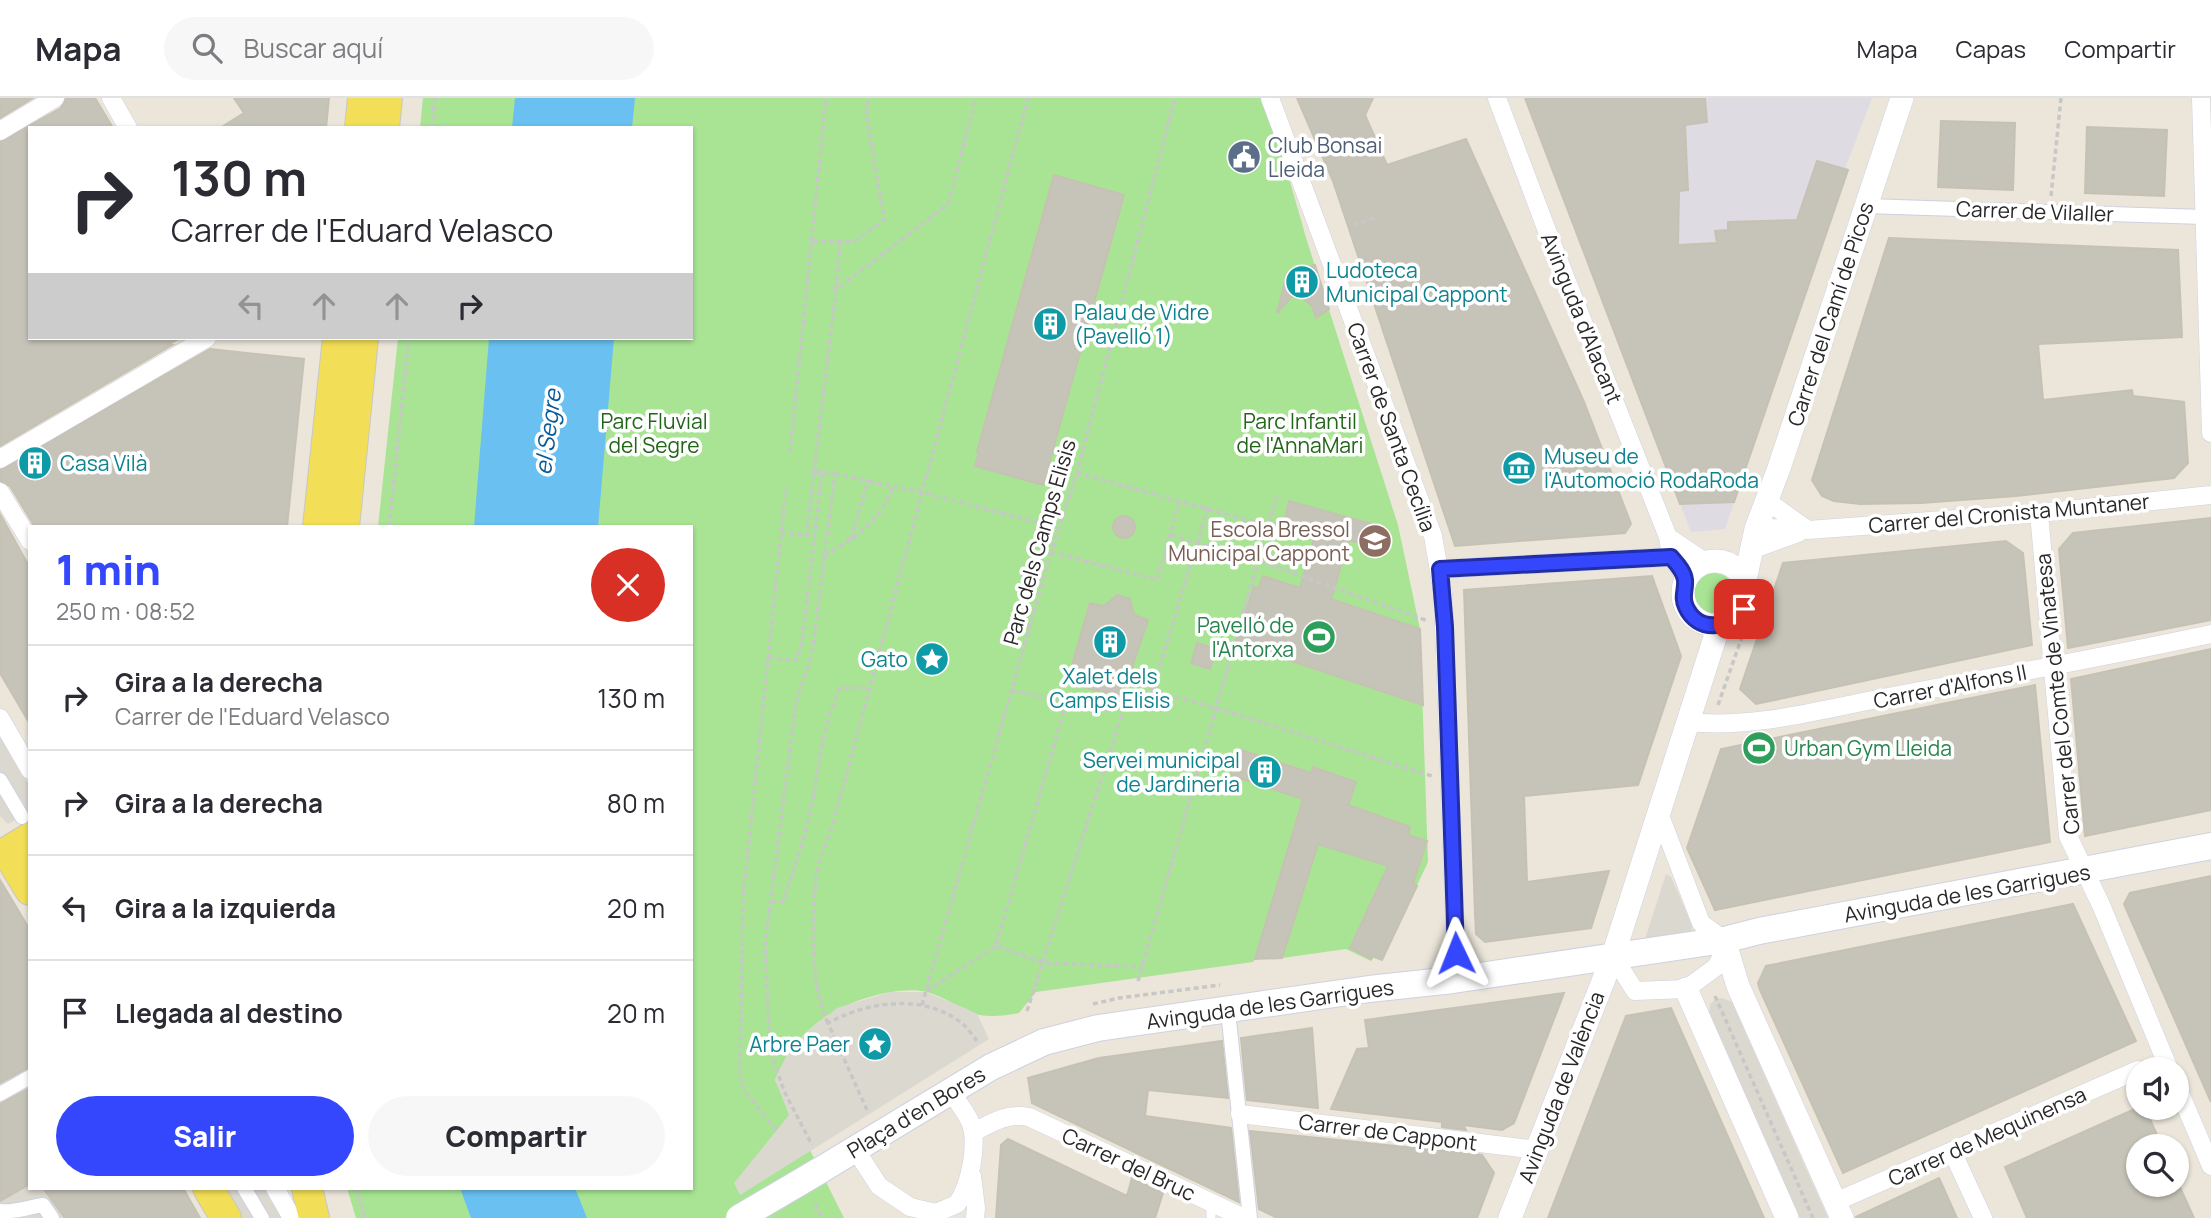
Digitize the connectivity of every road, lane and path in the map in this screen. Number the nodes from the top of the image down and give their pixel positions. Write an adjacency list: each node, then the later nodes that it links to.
1 (55, 98): 20 (street)
2 (111, 98): 16 (street)
3 (363, 98): 17 (main road)
4 (387, 98): 18 (main road)
5 (435, 98): 19 (path)
6 (826, 98): 26 (path)
7 (869, 98): 27 (path)
8 (976, 98): 28 (path)
9 (1028, 98): 44 (path)
10 (1175, 98): 38 (path, Parc dels Camps Elisis)
11 (1270, 98): 69 (street, Carrer de Santa Cecília)
12 (1497, 98): 59 (street, Avinguda d'Alacant)
13 (1902, 98): 21 (street, Carrer del Camí de Picos)
14 (2060, 98): 22 (path)
15 (2200, 98): 23 (street)
16 (127, 126)
17 (360, 126)
18 (384, 126)
19 (432, 126)
20 (0, 131)
21 (1866, 206): 22 (street, Carrer de Vilaller); 48 (street, Carrer del Camí de Picos)
22 (2050, 212): 23 (street, Carrer de Vilaller)
23 (2204, 216): 33 (street)
24 (1374, 218): 25 (path)
25 (1353, 225)
26 (812, 241): 27 (path); 34 (path)
27 (840, 242): 28 (path)
28 (836, 290): 36 (path)
29 (204, 340): 35 (street)
30 (341, 340): 51 (main road)
31 (341, 340): 52 (main road)
32 (409, 340): 53 (path)
33 (2211, 433)
34 (790, 452)
35 (0, 459)
36 (814, 471): 37 (path); 57 (path)
37 (822, 472): 39 (path); 76 (path)
38 (1077, 473): 47 (path); 55 (path, Parc dels Camps Elisis)
39 (835, 474): 40 (path); 65 (path)
40 (868, 481): 41 (path); 61 (path)
41 (894, 486): 44 (path); 61 (path)
42 (786, 487): 57 (path)
43 (0, 492): 60 (street)
44 (921, 492): 55 (path); 78 (path)
45 (1277, 495): 54 (path)
46 (2211, 495): 50 (street, Carrer del Cronista Muntaner)
47 (1180, 500): 49 (path); 58 (path)
48 (1767, 501): 56 (street); 62 (street, Carrer del Camí de Picos)
49 (1208, 508): 54 (path); 63 (path)
50 (2039, 513): 56 (street, Carrer del Cronista Muntaner); 77 (street, Carrer del Comte de Vinatesa)
51 (318, 525)
52 (344, 525)
53 (389, 525)
54 (1269, 526): 67 (path)
55 (1059, 528): 64 (path, Parc dels Camps Elisis)
56 (1808, 530): 62 (street, Carrer del Cronista Muntaner)
57 (781, 532): 76 (path)
58 (1171, 535): 63 (path); 64 (path)
59 (1668, 537): 66 (street, Avinguda d'Alacant); 68 (street)
60 (28, 538)
61 (850, 540): 65 (path)
62 (1754, 540): 68 (street, Carrer del Camí de Picos); 71 (street, Carrer del Camí de Picos)
63 (1198, 543): 67 (path); 80 (path)
64 (1051, 552): 79 (path, Parc dels Camps Elisis)
65 (824, 556): 95 (path)
66 (1671, 557): 69 (street); 70 (street, Avinguda d'Alacant)
67 (1259, 561): 74 (path); 83 (path)
68 (1714, 562): 70 (street); 71 (street)
69 (1440, 569): 74 (street, Carrer de Santa Cecília)
70 (1685, 580): 73 (street)
71 (1745, 580): 73 (street)
72 (1750, 614): 86 (path)
73 (1719, 625): 85 (street)
74 (1445, 627): 102 (street, Carrer de Santa Cecília)
75 (2211, 634): 77 (street, Carrer d'Alfons II)
76 (768, 658): 120 (path)
77 (2052, 667): 86 (street, Carrer d'Alfons II); 93 (street, Carrer del Comte de Vinatesa)
78 (870, 688): 95 (path); 109 (path)
79 (1012, 690): 82 (path); 104 (path, Parc dels Camps Elisis)
80 (1152, 691): 81 (path); 83 (path)
81 (1126, 702): 82 (path); 99 (path)
82 (1066, 703): 97 (path)
83 (1216, 708): 88 (path); 100 (path)
84 (0, 718): 87 (street)
85 (1688, 722): 86 (street, Carrer d'Alfons II); 90 (street)
86 (1712, 725)
87 (28, 767)
88 (1432, 776)
89 (0, 780): 91 (street)
90 (1659, 813): 96 (street); 98 (street)
91 (15, 837): 94 (main road)
92 (2211, 846): 93 (main road, Avinguda de les Garrigues)
93 (2086, 871): 96 (main road, Avinguda de les Garrigues); 112 (street, Carrer del Comte de Vinatesa)
94 (28, 883)
95 (771, 902): 122 (path)
96 (1724, 940): 98 (main road, Avinguda de les Garrigues); 103 (street); 135 (street)
97 (996, 946): 99 (path); 104 (path)
98 (1613, 956): 102 (main road, Avinguda de les Garrigues); 103 (street); 124 (street, Avinguda de València)
99 (1044, 963): 100 (path); 107 (path)
100 (1142, 967): 101 (path)
101 (1138, 981)
102 (1453, 981): 108 (main road, Avinguda de les Garrigues)
103 (1686, 989): 150 (street)
104 (925, 992): 106 (path, Parc dels Camps Elisis)
105 (1715, 996): 151 (path)
106 (922, 1005): 109 (path); 110 (path)
107 (1027, 1011)
108 (1228, 1011): 111 (main road, Avinguda de les Garrigues); 118 (street)
109 (828, 1023): 117 (path)
110 (977, 1041)
111 (1013, 1056): 115 (main road, Plaça d'en Bores)
112 (2164, 1057)
113 (2126, 1075): 125 (street, Carrer de Mequinensa)
114 (28, 1078): 116 (street)
115 (951, 1091): 121 (street); 123 (main road, Plaça d'en Bores)
116 (0, 1094)
117 (867, 1110)
118 (1240, 1114): 124 (street, Carrer de Cappont); 148 (street)
119 (2189, 1114): 126 (street)
120 (776, 1130)
121 (974, 1132): 127 (street); 134 (street, Carrer del Bruc)
122 (812, 1145)
123 (855, 1150): 137 (street); 144 (main road, Plaça d'en Bores, bridge)
124 (1536, 1150): 149 (street, Avinguda de València)
125 (1952, 1151): 135 (street, Carrer de Mequinensa); 152 (street)
126 (2211, 1166)
127 (971, 1171): 137 (street); 146 (street)
128 (209, 1190): 139 (main road)
129 (245, 1190): 140 (street)
130 (276, 1190): 141 (street)
131 (307, 1190): 142 (main road)
132 (357, 1190): 143 (path)
133 (815, 1204): 145 (path)
134 (1211, 1210): 147 (street, Carrer del Bruc)
135 (1838, 1210)
136 (0, 1211): 138 (street)
137 (914, 1212)
138 (52, 1218)
139 (226, 1218)
140 (262, 1218)
141 (292, 1218)
142 (314, 1218)
143 (365, 1218)
144 (739, 1218)
145 (822, 1218)
146 (975, 1218)
147 (1244, 1218)
148 (1250, 1218)
149 (1510, 1218)
150 (1787, 1218)
151 (1813, 1218)
152 (1983, 1218)

